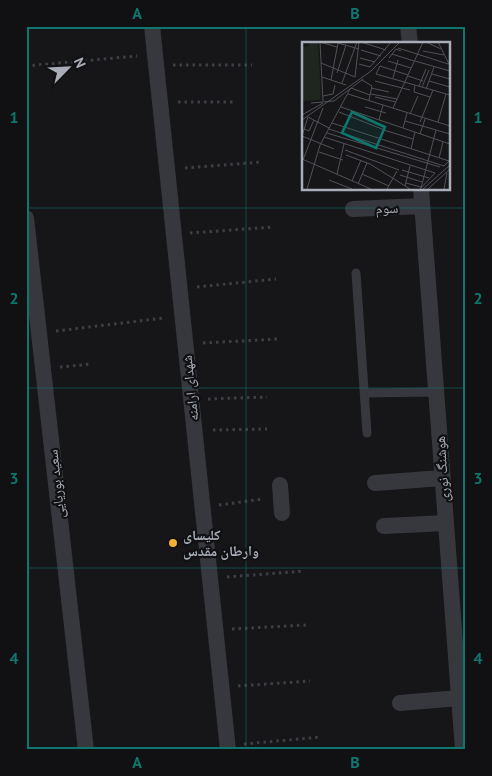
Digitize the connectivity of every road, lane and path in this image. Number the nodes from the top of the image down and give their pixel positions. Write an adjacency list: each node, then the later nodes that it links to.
1 (152, 26): 4 (street, شهدای ارامنه)
2 (408, 26): 3 (street)
3 (410, 42)
4 (156, 60): 5 (path); 6 (path); 7 (street, شهدای ارامنه)
5 (252, 65)
6 (26, 66)
7 (160, 102): 8 (path); 10 (street, شهدای ارامنه)
8 (233, 102)
9 (261, 162): 10 (path)
10 (167, 169): 16 (street, شهدای ارامنه)
11 (421, 190): 12 (street, هوشنگ نوری)
12 (422, 206): 13 (street, سوم); 26 (street, هوشنگ نوری)
13 (353, 209)
14 (26, 218): 21 (street, سعید بوریایی)
15 (274, 227): 16 (path)
16 (174, 235): 19 (street, شهدای ارامنه)
17 (356, 273): 27 (lane)
18 (276, 279): 19 (path)
19 (179, 288): 20 (street, شهدای ارامنه)
20 (182, 316): 21 (path); 23 (street, شهدای ارامنه)
21 (39, 332): 25 (street, سعید بوریایی)
22 (278, 339): 23 (path)
23 (185, 344): 29 (street, شهدای ارامنه)
24 (92, 364): 25 (path)
25 (43, 368): 49 (street, سعید بوریایی)
26 (436, 392): 27 (lane); 33 (street, هوشنگ نوری)
27 (365, 393): 32 (lane)
28 (267, 397): 29 (path)
29 (191, 399): 30 (street, شهدای ارامنه)
30 (194, 430): 31 (path); 36 (street, شهدای ارامنه)
31 (267, 430)
32 (368, 432)
33 (442, 478): 34 (street); 37 (street, هوشنگ نوری)
34 (375, 483)
35 (281, 498): 36 (path)
36 (202, 507): 40 (street, شهدای ارامنه)
37 (446, 523): 38 (street); 45 (street, هوشنگ نوری)
38 (384, 526)
39 (304, 571): 40 (path)
40 (210, 578): 42 (street, شهدای ارامنه)
41 (306, 625): 42 (path)
42 (215, 630): 44 (street, شهدای ارامنه)
43 (310, 681): 44 (path)
44 (221, 687): 48 (street, شهدای ارامنه)
45 (459, 698): 46 (street); 50 (street, هوشنگ نوری)
46 (400, 703)
47 (321, 737): 48 (path)
48 (227, 748)
49 (86, 750)
50 (463, 750)

